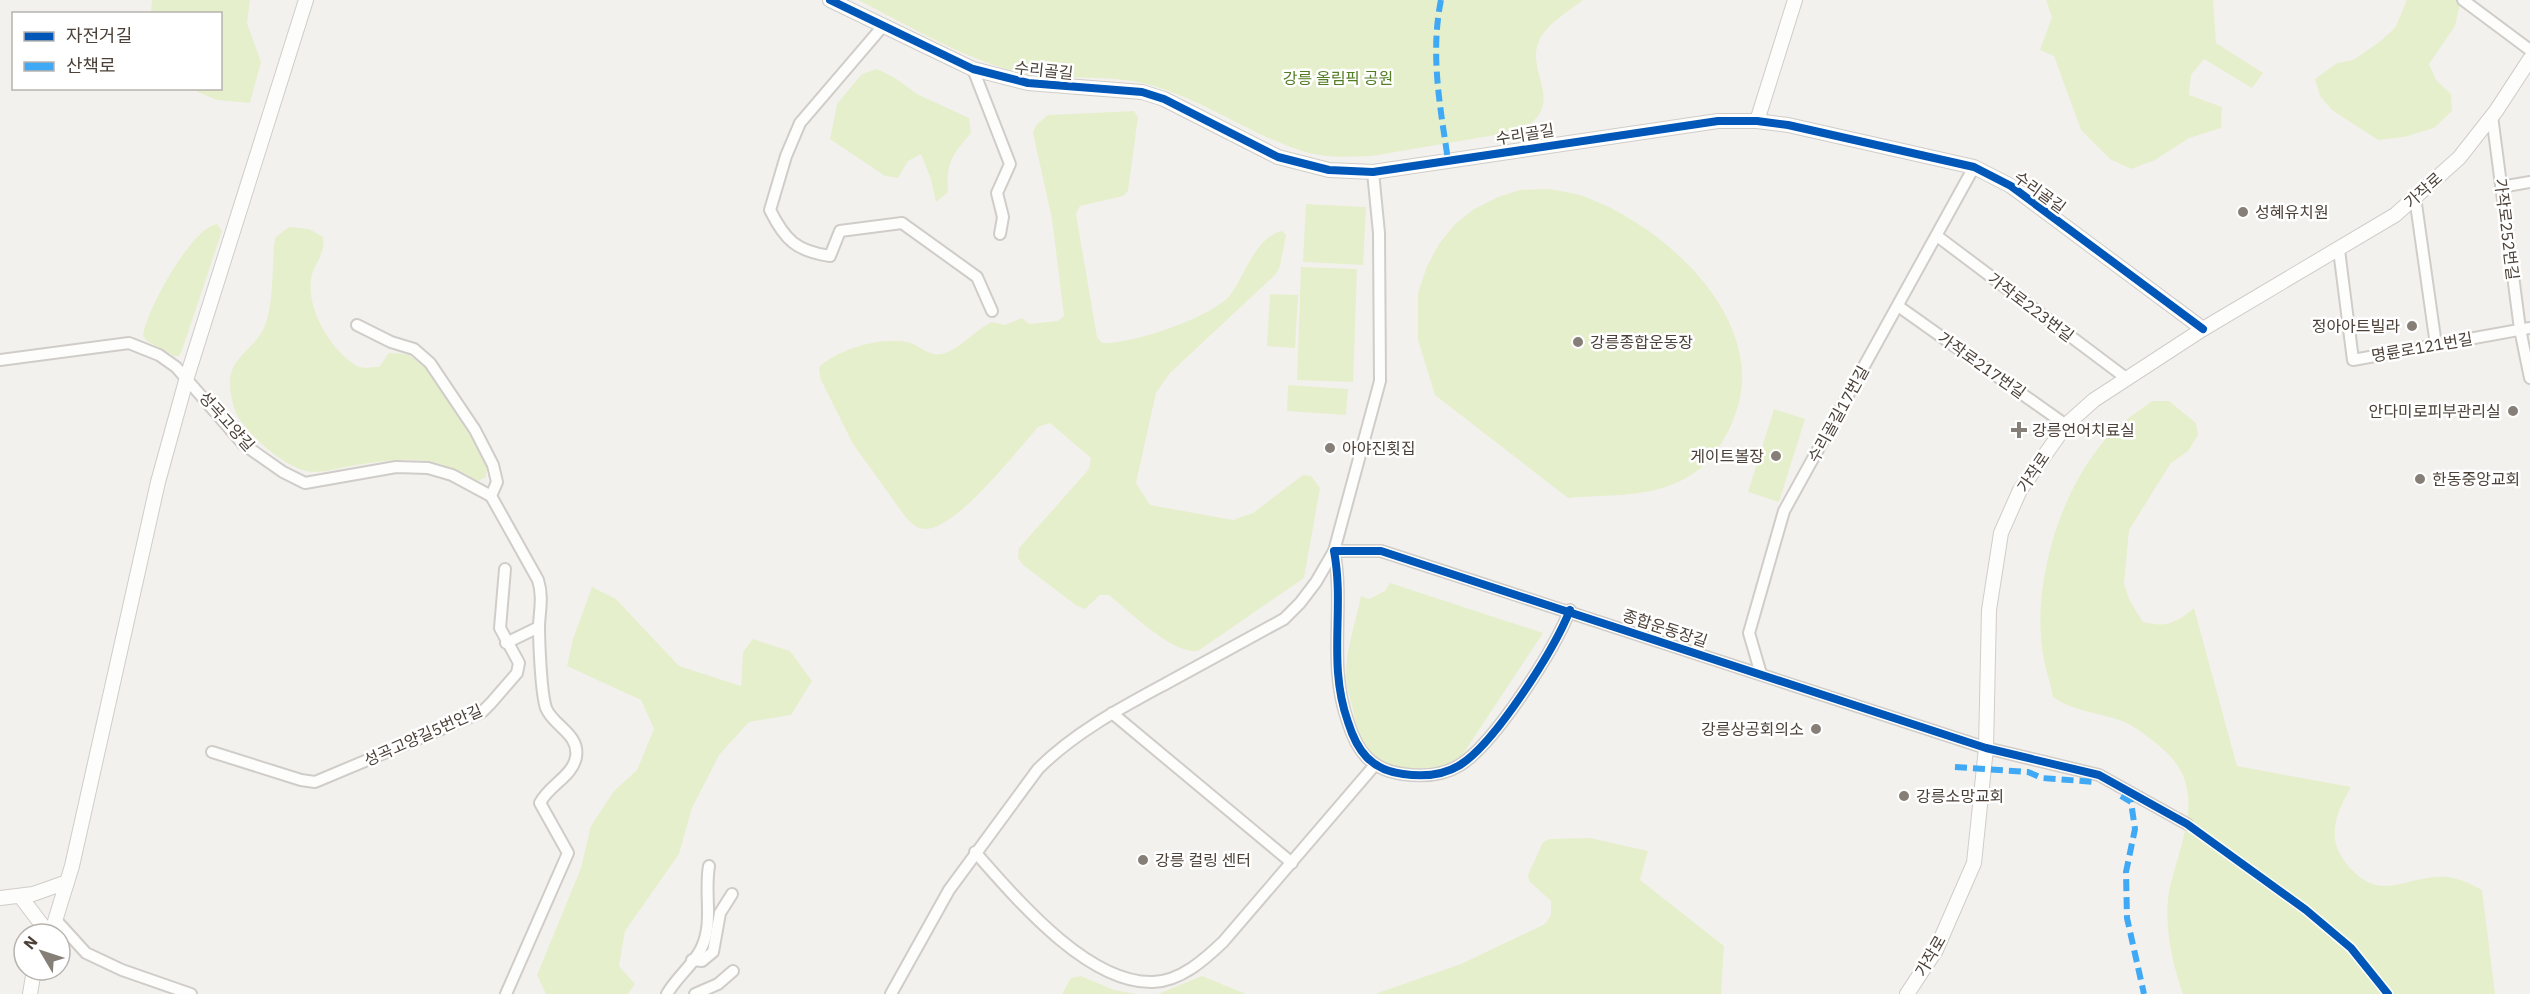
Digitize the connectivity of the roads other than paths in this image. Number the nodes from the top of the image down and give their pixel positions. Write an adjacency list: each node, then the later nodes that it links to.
1 (306, 0): 26 (street)
2 (830, 0): 5 (street, 수리골길)
3 (1795, 0): 10 (street)
4 (2463, 0): 6 (street)
5 (883, 27): 8 (street, 수리골길); 20 (street)
6 (2530, 50)
7 (2530, 59): 9 (street, 가작로)
8 (973, 69): 12 (street, 수리골길); 16 (street)
9 (2492, 116): 14 (street, 가작로252번길); 15 (street, 가작로)
10 (1758, 120): 11 (street, 수리골길); 12 (street, 수리골길)
11 (1974, 167): 17 (street, 수리골길17번길); 23 (street, 수리골길)
12 (1373, 172): 31 (street)
13 (2530, 182): 14 (street)
14 (2501, 187): 22 (street, 가작로252번길)
15 (2415, 198): 18 (street, 가작로); 24 (street)
16 (1000, 234)
17 (1937, 236): 19 (street, 수리골길17번길); 27 (street, 가작로223번길)
18 (2339, 250): 23 (street, 가작로); 24 (street, 명륜로121번길)
19 (1898, 306): 29 (street, 가작로217번길); 36 (street, 수리골길17번길)
20 (992, 311)
21 (357, 325): 30 (street)
22 (2525, 328): 24 (street, 명륜로121번길); 28 (street, 가작로252번길)
23 (2203, 329): 27 (street, 가작로)
24 (2436, 345)
25 (0, 360): 26 (street, 성곡고양길)
26 (187, 377): 30 (street, 성곡고양길); 45 (street)
27 (2126, 378): 29 (street, 가작로)
28 (2530, 378)
29 (2066, 425): 38 (street, 가작로)
30 (490, 496): 34 (street)
31 (1334, 551): 33 (street, 종합운동장길); 37 (street); 40 (street)
32 (505, 569): 35 (street, 성곡고양길5번안길)
33 (1570, 610): 36 (street, 종합운동장길); 40 (street)
34 (539, 627): 35 (street); 54 (street)
35 (506, 644): 39 (street, 성곡고양길5번안길)
36 (1761, 674): 38 (street, 종합운동장길)
37 (1112, 713): 42 (street); 43 (street)
38 (1986, 747): 41 (street, 종합운동장길); 58 (street, 가작로)
39 (212, 752)
40 (1374, 766): 43 (street)
41 (2187, 824)
42 (975, 852): 43 (street); 57 (street)
43 (1292, 863)
44 (709, 866): 51 (street)
45 (68, 882): 47 (street); 49 (street)
46 (732, 894): 51 (street)
47 (20, 896): 48 (street); 50 (street)
48 (0, 898)
49 (56, 920): 53 (street)
50 (41, 922)
51 (692, 960): 55 (street)
52 (733, 971): 56 (street)
53 (191, 994)
54 (506, 994)
55 (667, 994)
56 (695, 994)
57 (891, 994)
58 (1907, 994)

